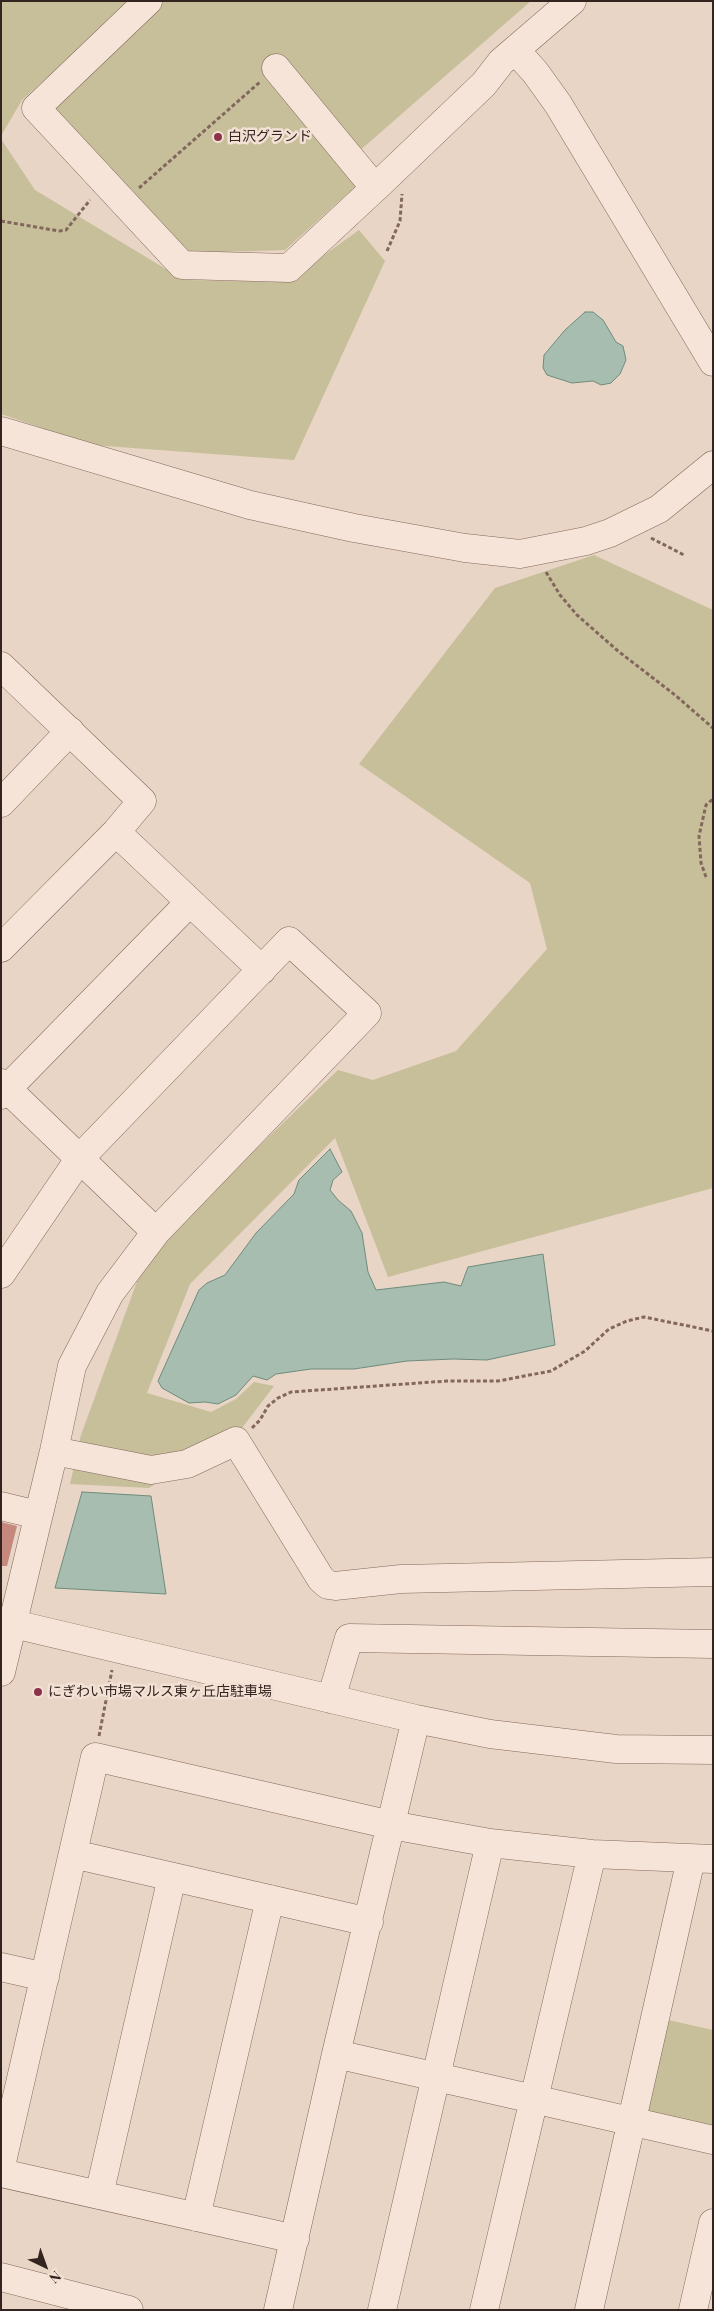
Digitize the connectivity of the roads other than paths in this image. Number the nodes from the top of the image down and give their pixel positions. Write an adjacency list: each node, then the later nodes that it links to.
1 (148, 1): 5 (street)
2 (572, 1): 3 (street)
3 (516, 50): 5 (street); 6 (street)
4 (276, 68): 5 (street)
5 (383, 180)
6 (713, 362)
7 (1, 431): 9 (street)
8 (713, 465): 9 (street)
9 (702, 488)
10 (1, 666): 11 (street)
11 (70, 731): 12 (street); 13 (street)
12 (1, 803)
13 (116, 832): 14 (street); 15 (street)
14 (190, 902): 16 (street); 17 (street)
15 (1, 948)
16 (262, 970): 18 (street); 19 (street)
17 (3, 1089): 18 (street)
18 (80, 1158): 19 (street); 20 (street)
19 (156, 1232): 21 (street)
20 (1, 1274)
21 (54, 1451): 23 (street); 24 (street)
22 (1, 1506): 23 (street)
23 (38, 1515): 25 (street)
24 (713, 1572)
25 (7, 1623): 27 (street); 28 (street)
26 (713, 1644): 28 (street)
27 (1, 1672)
28 (331, 1699): 29 (street)
29 (416, 1719): 30 (street); 31 (street)
30 (713, 1750)
31 (391, 1825): 32 (street); 33 (street); 38 (street)
32 (490, 1843): 34 (street); 42 (street)
33 (73, 1854): 36 (street); 40 (street)
34 (592, 1854): 35 (street); 43 (street)
35 (702, 1859): 44 (street)
36 (172, 1877): 37 (street); 48 (street)
37 (270, 1899): 38 (street); 49 (street)
38 (369, 1922): 41 (street)
39 (1, 1967): 40 (street)
40 (45, 1977): 46 (street)
41 (336, 2054): 42 (street); 51 (street)
42 (436, 2077): 43 (street); 55 (street)
43 (534, 2099): 44 (street); 56 (street)
44 (631, 2122): 45 (street); 57 (street)
45 (713, 2140)
46 (1, 2166)
47 (1, 2172): 48 (street)
48 (98, 2195): 49 (street)
49 (196, 2217): 51 (street)
50 (713, 2223): 58 (street)
51 (295, 2239): 54 (street)
52 (1, 2278): 53 (street)
53 (129, 2310)
54 (278, 2310)
55 (382, 2310)
56 (484, 2310)
57 (589, 2310)
58 (693, 2310)

